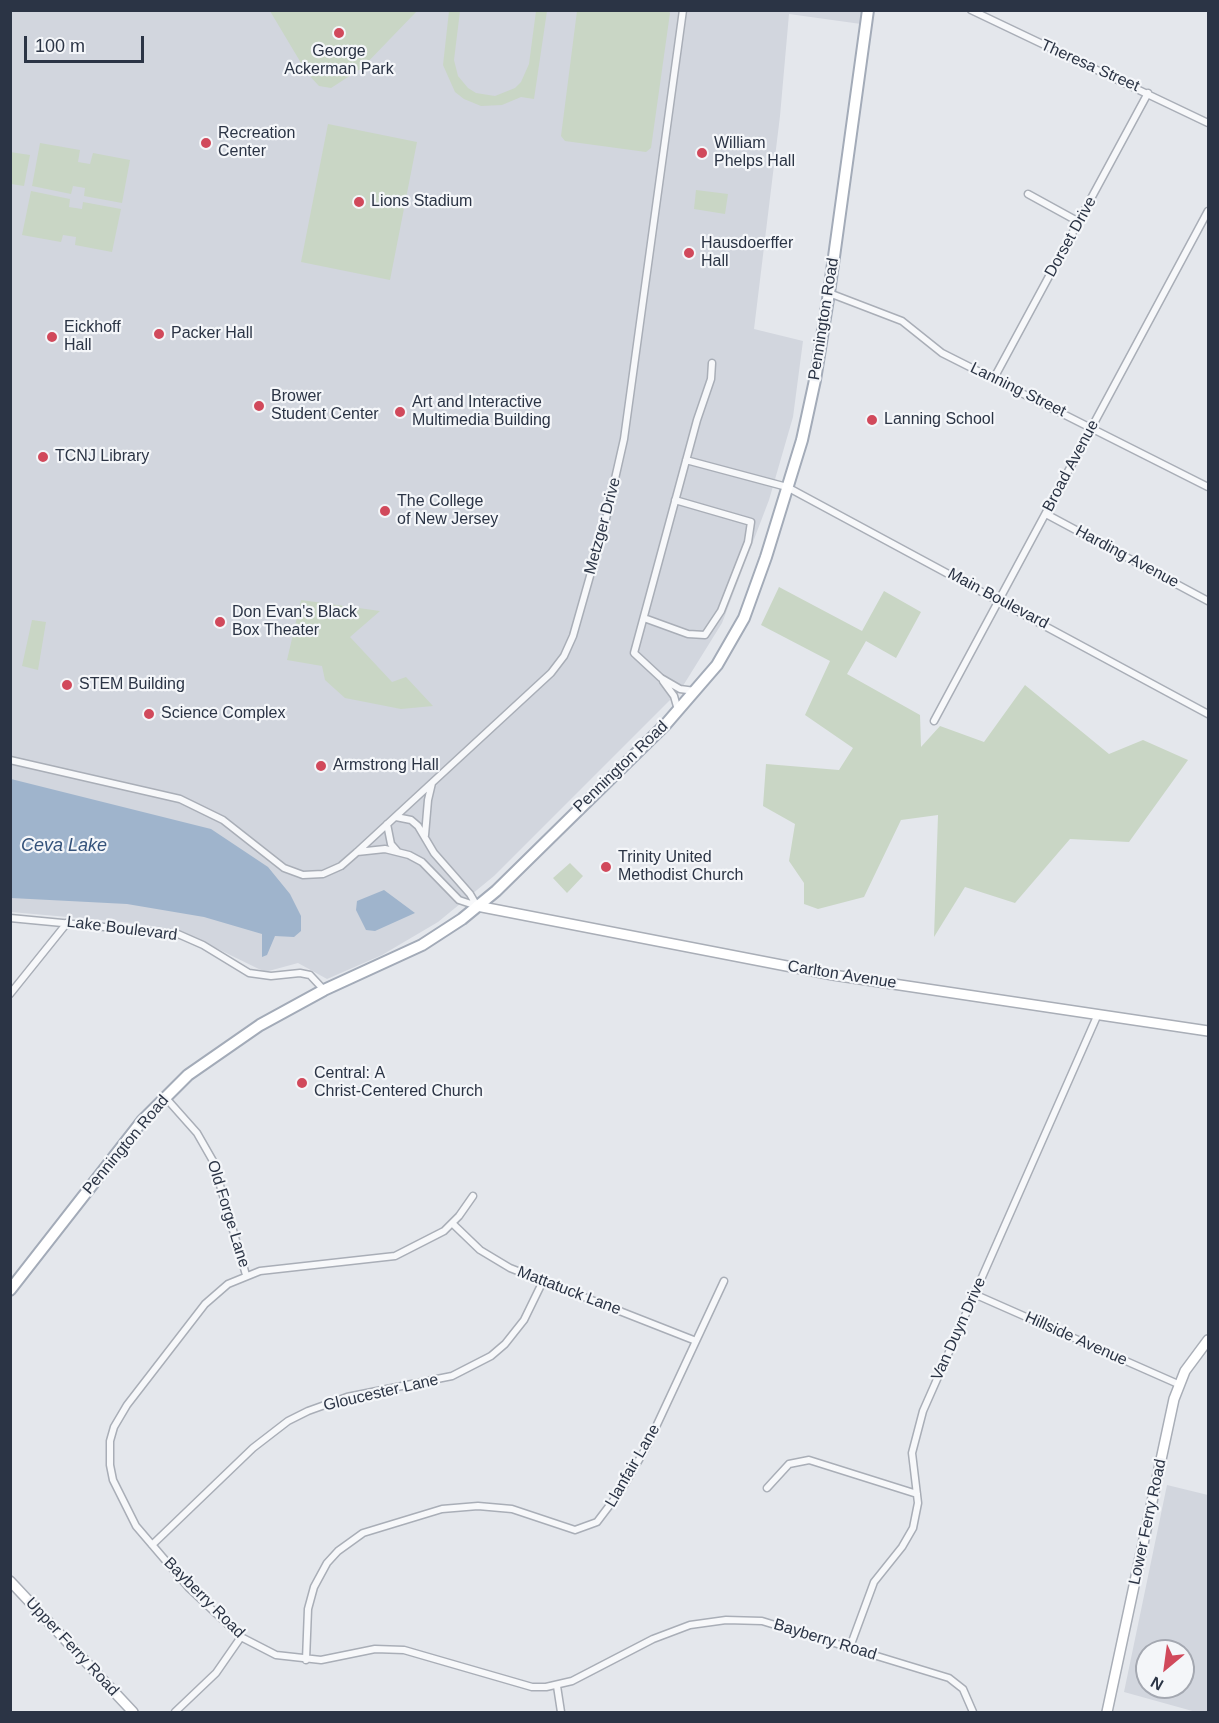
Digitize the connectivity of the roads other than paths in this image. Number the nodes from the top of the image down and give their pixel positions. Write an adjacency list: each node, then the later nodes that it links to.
1 (683, 10): 27 (street, Metzger Drive)
2 (868, 10): 9 (main road, Pennington Road)
3 (971, 10): 4 (street, Theresa Street)
4 (1148, 93): 5 (street, Theresa Street); 8 (street, Dorset Drive)
5 (1209, 123)
6 (1028, 194): 8 (street)
7 (1209, 212): 12 (street, Broad Avenue)
8 (1079, 222): 11 (street, Dorset Drive)
9 (829, 293): 11 (street, Lanning Street); 14 (main road, Pennington Road)
10 (712, 363): 13 (street)
11 (993, 380): 12 (street, Lanning Street)
12 (1093, 426): 15 (street, Lanning Street); 17 (street, Broad Avenue)
13 (686, 460): 14 (street, Main Boulevard); 16 (street)
14 (787, 487): 18 (street, Main Boulevard); 22 (main road, Pennington Road)
15 (1209, 487)
16 (675, 500): 20 (street); 20 (street)
17 (1046, 514): 18 (street, Broad Avenue); 19 (street, Harding Avenue)
18 (999, 600): 24 (street, Main Boulevard); 25 (street, Broad Avenue)
19 (1209, 601)
20 (644, 618): 21 (street)
21 (661, 678): 22 (street); 23 (street)
22 (695, 692): 23 (main road, Pennington Road)
23 (678, 710): 33 (main road, Pennington Road)
24 (1209, 714)
25 (934, 721)
26 (10, 760): 32 (street, Metzger Drive)
27 (432, 783): 28 (street, Metzger Drive); 30 (street)
28 (396, 817): 29 (street, Metzger Drive); 30 (street)
29 (387, 825): 31 (street); 32 (street, Metzger Drive)
30 (425, 836): 33 (street)
31 (398, 851): 32 (street); 33 (street)
32 (357, 852)
33 (477, 906): 36 (main road, Pennington Road); 38 (street, Carlton Avenue)
34 (10, 918): 35 (street, Lake Boulevard)
35 (67, 923): 36 (street, Lake Boulevard); 37 (street)
36 (324, 990): 40 (main road, Pennington Road)
37 (10, 994)
38 (1098, 1014): 39 (street, Carlton Avenue); 47 (street, Van Duyn Drive)
39 (1209, 1031)
40 (165, 1097): 43 (street, Old Forge Lane); 46 (main road, Pennington Road)
41 (473, 1196): 42 (street, Bayberry Road)
42 (453, 1224): 43 (street, Bayberry Road); 44 (street, Mattatuck Lane)
43 (246, 1275): 53 (street, Bayberry Road)
44 (543, 1281): 49 (street, Mattatuck Lane); 53 (street, Gloucester Lane)
45 (724, 1281): 49 (street, Llanfair Lane)
46 (10, 1290)
47 (974, 1294): 50 (street, Hillside Avenue); 52 (street, Van Duyn Drive)
48 (1209, 1340): 50 (street, Lower Ferry Road)
49 (696, 1341): 57 (street, Llanfair Lane)
50 (1178, 1384): 63 (street, Lower Ferry Road)
51 (767, 1488): 52 (street)
52 (917, 1494): 56 (street, Van Duyn Drive)
53 (152, 1545): 55 (street, Bayberry Road)
54 (10, 1581): 59 (street, Upper Ferry Road)
55 (241, 1637): 57 (street, Bayberry Road); 60 (street)
56 (850, 1647): 58 (street, Bayberry Road); 62 (street, Bayberry Road)
57 (306, 1660): 58 (street, Bayberry Road)
58 (557, 1686): 61 (street)
59 (133, 1713)
60 (175, 1713)
61 (561, 1713)
62 (972, 1713)
63 (1107, 1713)

